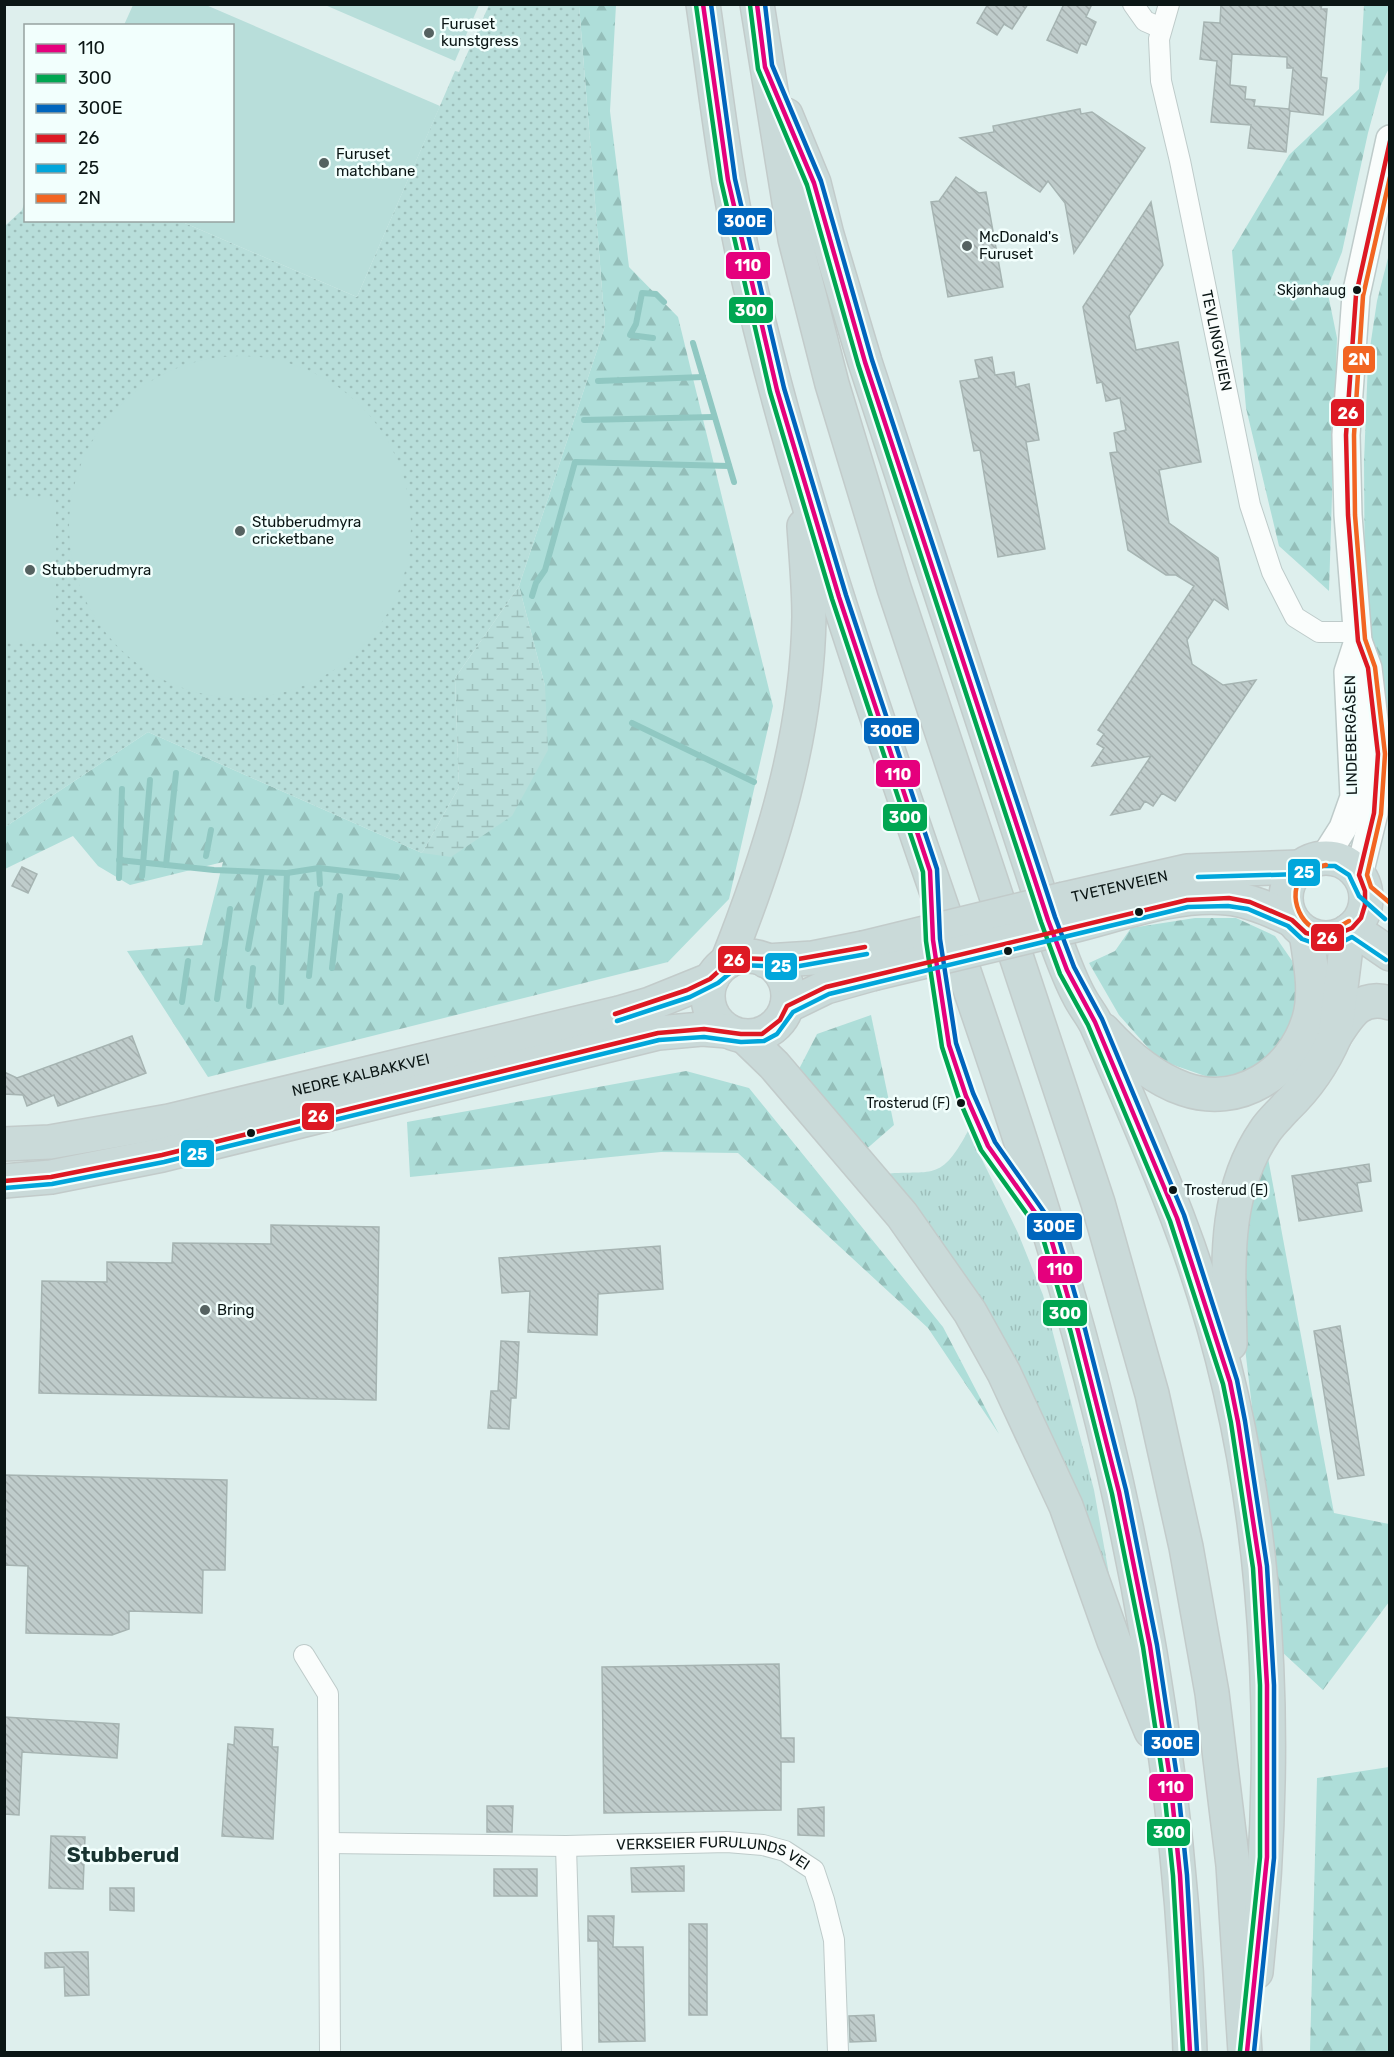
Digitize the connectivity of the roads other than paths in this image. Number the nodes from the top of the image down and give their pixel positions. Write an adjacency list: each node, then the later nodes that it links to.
1 (703, 4): 8 (highway)
2 (757, 4): 6 (highway)
3 (1133, 4): 5 (street)
4 (1169, 4): 5 (street, TEVLINGVEIEN)
5 (1161, 28): 9 (street, TEVLINGVEIEN)
6 (765, 67): 22 (highway); 36 (highway)
7 (1389, 142): 9 (street, LINDEBERGÅSEN)
8 (801, 472): 19 (highway); 29 (highway)
9 (1357, 637): 10 (street, LINDEBERGÅSEN); 11 (street, LINDEBERGÅSEN)
10 (1312, 863): 11 (highway, TVETENVEIEN); 12 (highway, TVETENVEIEN); 14 (highway)
11 (1362, 883): 13 (highway, TVETENVEIEN); 15 (highway)
12 (1068, 912): 14 (highway, TVETENVEIEN); 18 (highway, TVETENVEIEN, bridge)
13 (1389, 913)
14 (1299, 926): 15 (highway, TVETENVEIEN); 23 (highway)
15 (1350, 930): 16 (highway); 23 (highway)
16 (1389, 954)
17 (766, 961): 18 (highway, TVETENVEIEN); 19 (highway); 21 (highway)
18 (867, 961): 21 (highway, TVETENVEIEN)
19 (719, 970): 24 (highway); 25 (highway, NEDRE KALBAKKVEI)
20 (1389, 1003): 23 (highway)
21 (787, 1006): 24 (highway)
22 (1095, 1022): 23 (highway); 27 (highway)
23 (1325, 1031): 27 (highway)
24 (736, 1034): 26 (highway, NEDRE KALBAKKVEI); 29 (highway)
25 (4, 1144)
26 (4, 1181)
27 (1230, 1382): 36 (highway)
28 (304, 1655): 30 (street)
29 (1170, 1778): 35 (highway)
30 (329, 1843): 31 (street, VERKSEIER FURULUNDS VEI); 32 (street)
31 (566, 1846): 33 (street); 34 (street, VERKSEIER FURULUNDS VEI)
32 (330, 2052)
33 (572, 2052)
34 (838, 2052)
35 (1190, 2052)
36 (1246, 2052)

